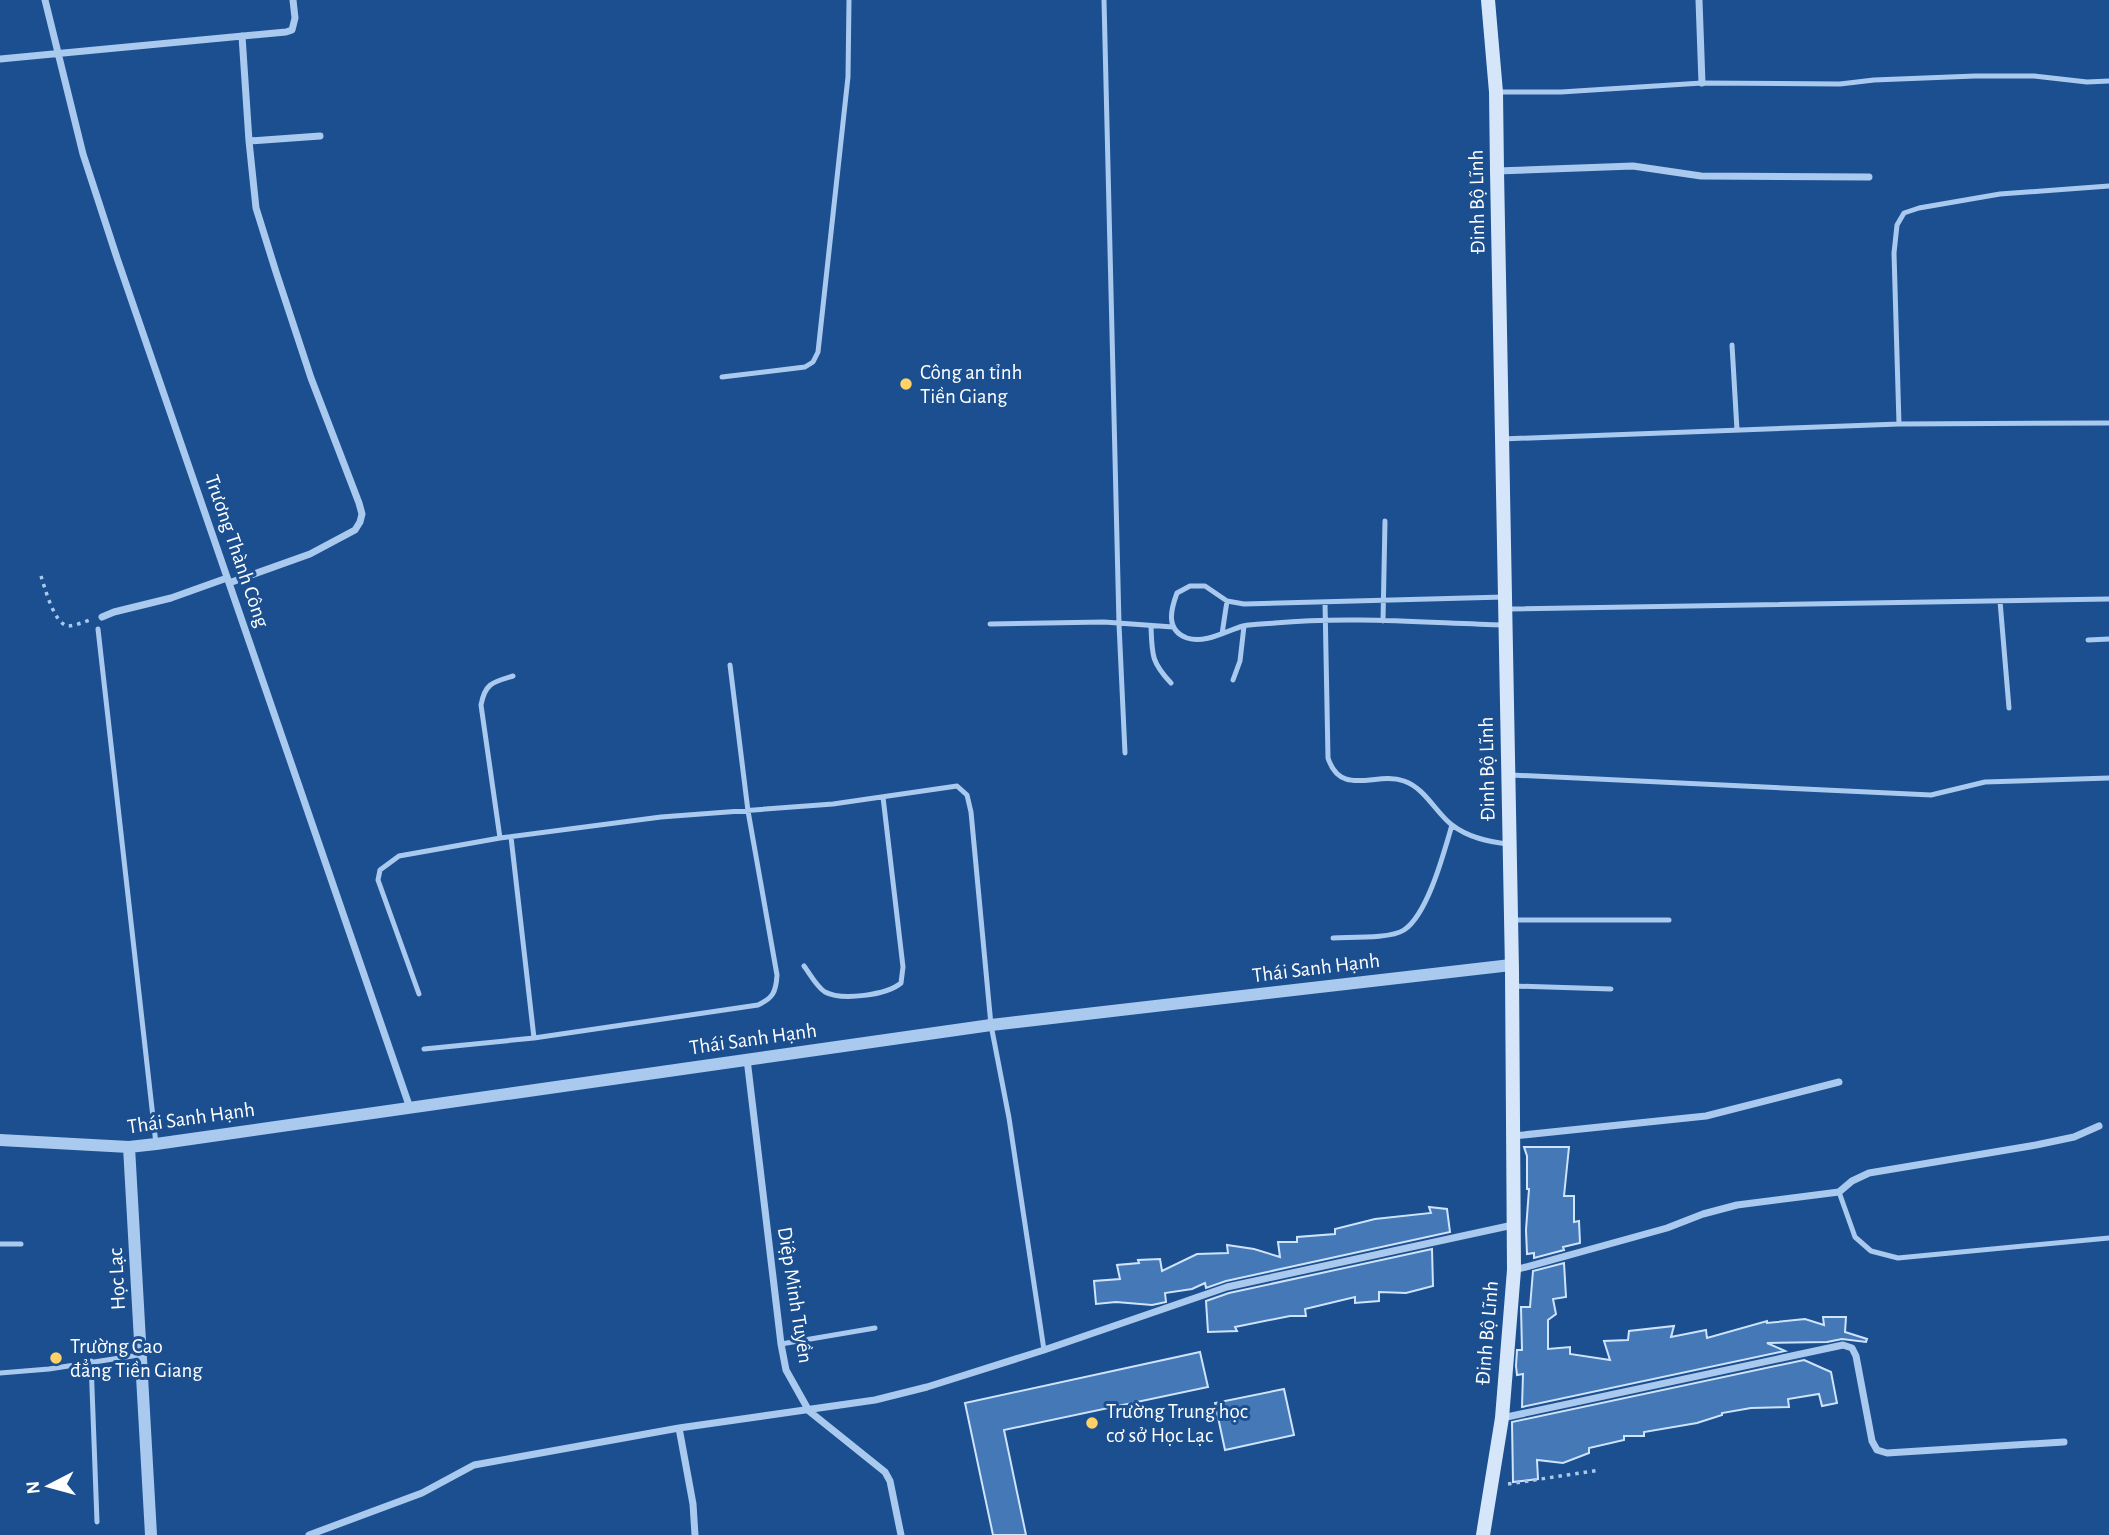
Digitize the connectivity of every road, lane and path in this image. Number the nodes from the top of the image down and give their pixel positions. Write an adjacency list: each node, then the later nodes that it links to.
1 (45, 0): 8 (street, Trương Thành Công)
2 (293, 0): 7 (street)
3 (849, 0): 19 (lane)
4 (1104, 0): 37 (lane)
5 (1488, 0): 12 (main road, Đinh Bộ Lĩnh)
6 (1699, 0): 11 (street)
7 (243, 36): 8 (street); 14 (street)
8 (58, 55): 9 (street); 26 (street, Trương Thành Công)
9 (0, 59)
10 (2109, 81): 11 (lane)
11 (1702, 83): 12 (lane)
12 (1496, 92): 15 (main road, Đinh Bộ Lĩnh)
13 (320, 136): 14 (street)
14 (249, 141): 26 (street)
15 (1497, 171): 16 (street); 23 (main road, Đinh Bộ Lĩnh)
16 (1869, 177)
17 (2109, 186): 21 (lane)
18 (1732, 345): 22 (lane)
19 (722, 377)
20 (2109, 423): 21 (lane)
21 (1899, 424): 22 (lane)
22 (1737, 430): 23 (lane)
23 (1502, 439): 32 (main road, Đinh Bộ Lĩnh)
24 (1385, 521): 28 (lane)
25 (41, 576): 33 (path)
26 (228, 580): 33 (street); 73 (street, Trương Thành Công)
27 (2109, 599): 30 (lane)
28 (1382, 600): 31 (lane); 32 (lane); 35 (lane)
29 (1227, 601): 31 (lane); 41 (lane); 43 (lane)
30 (2000, 601): 32 (lane); 50 (lane)
31 (1325, 602): 34 (lane)
32 (1504, 603): 38 (main road, Đinh Bộ Lĩnh)
33 (102, 617)
34 (1325, 621): 35 (lane); 40 (lane); 56 (lane)
35 (1383, 621): 38 (lane)
36 (989, 624): 37 (lane)
37 (1119, 624): 39 (lane); 51 (lane)
38 (1504, 625): 52 (main road, Đinh Bộ Lĩnh)
39 (1151, 626): 41 (lane); 49 (lane)
40 (1244, 626): 43 (lane); 48 (lane)
41 (1173, 627): 43 (lane)
42 (98, 629): 77 (lane)
43 (1222, 634)
44 (2109, 639): 45 (lane)
45 (2088, 640)
46 (730, 665): 55 (lane)
47 (513, 676): 58 (lane)
48 (1233, 680)
49 (1171, 683)
50 (2009, 708)
51 (1125, 753)
52 (1508, 775): 53 (lane); 59 (main road, Đinh Bộ Lĩnh)
53 (2109, 778)
54 (883, 797): 55 (lane); 64 (lane); 68 (lane)
55 (748, 811): 57 (lane); 69 (lane)
56 (1452, 825): 59 (lane); 62 (lane)
57 (511, 837): 58 (lane); 69 (lane)
58 (500, 838): 67 (lane)
59 (1509, 844): 60 (main road, Đinh Bộ Lĩnh)
60 (1510, 920): 61 (lane); 63 (main road, Đinh Bộ Lĩnh)
61 (1669, 920)
62 (1333, 938)
63 (1511, 965): 65 (main road, Đinh Bộ Lĩnh); 68 (street, Thái Sanh Hạnh)
64 (804, 966)
65 (1512, 986): 66 (lane); 75 (main road, Đinh Bộ Lĩnh)
66 (1611, 989)
67 (419, 994)
68 (991, 1025): 71 (street, Thái Sanh Hạnh); 87 (lane)
69 (534, 1038): 70 (lane)
70 (424, 1049)
71 (747, 1059): 73 (street, Thái Sanh Hạnh); 86 (street, Diệp Minh Tuyền)
72 (1839, 1082): 75 (street)
73 (410, 1108): 77 (street, Thái Sanh Hạnh)
74 (2099, 1126): 79 (street)
75 (1513, 1136): 80 (main road, Đinh Bộ Lĩnh)
76 (0, 1140): 78 (street, Thái Sanh Hạnh)
77 (156, 1144): 78 (street, Thái Sanh Hạnh)
78 (129, 1147): 88 (street, Học Lạc)
79 (1839, 1192): 81 (lane); 84 (street)
80 (1513, 1226): 84 (main road, Đinh Bộ Lĩnh); 87 (street)
81 (2109, 1238)
82 (0, 1244): 83 (lane)
83 (21, 1244)
84 (1514, 1270): 92 (main road, Đinh Bộ Lĩnh)
85 (875, 1328): 86 (lane)
86 (781, 1344): 91 (street, Diệp Minh Tuyền)
87 (1044, 1350): 91 (street)
88 (141, 1355): 89 (lane); 98 (street, Học Lạc)
89 (91, 1362): 90 (lane); 97 (lane)
90 (0, 1373)
91 (809, 1411): 93 (street); 101 (street, Diệp Minh Tuyền)
92 (1502, 1418): 94 (street); 96 (main road, Đinh Bộ Lĩnh)
93 (678, 1428): 99 (street); 100 (street)
94 (2064, 1442)
95 (1600, 1470): 96 (path)
96 (1490, 1486): 102 (main road, Đinh Bộ Lĩnh)
97 (97, 1522)
98 (151, 1535)
99 (309, 1535)
100 (695, 1535)
101 (901, 1535)
102 (1483, 1535)

